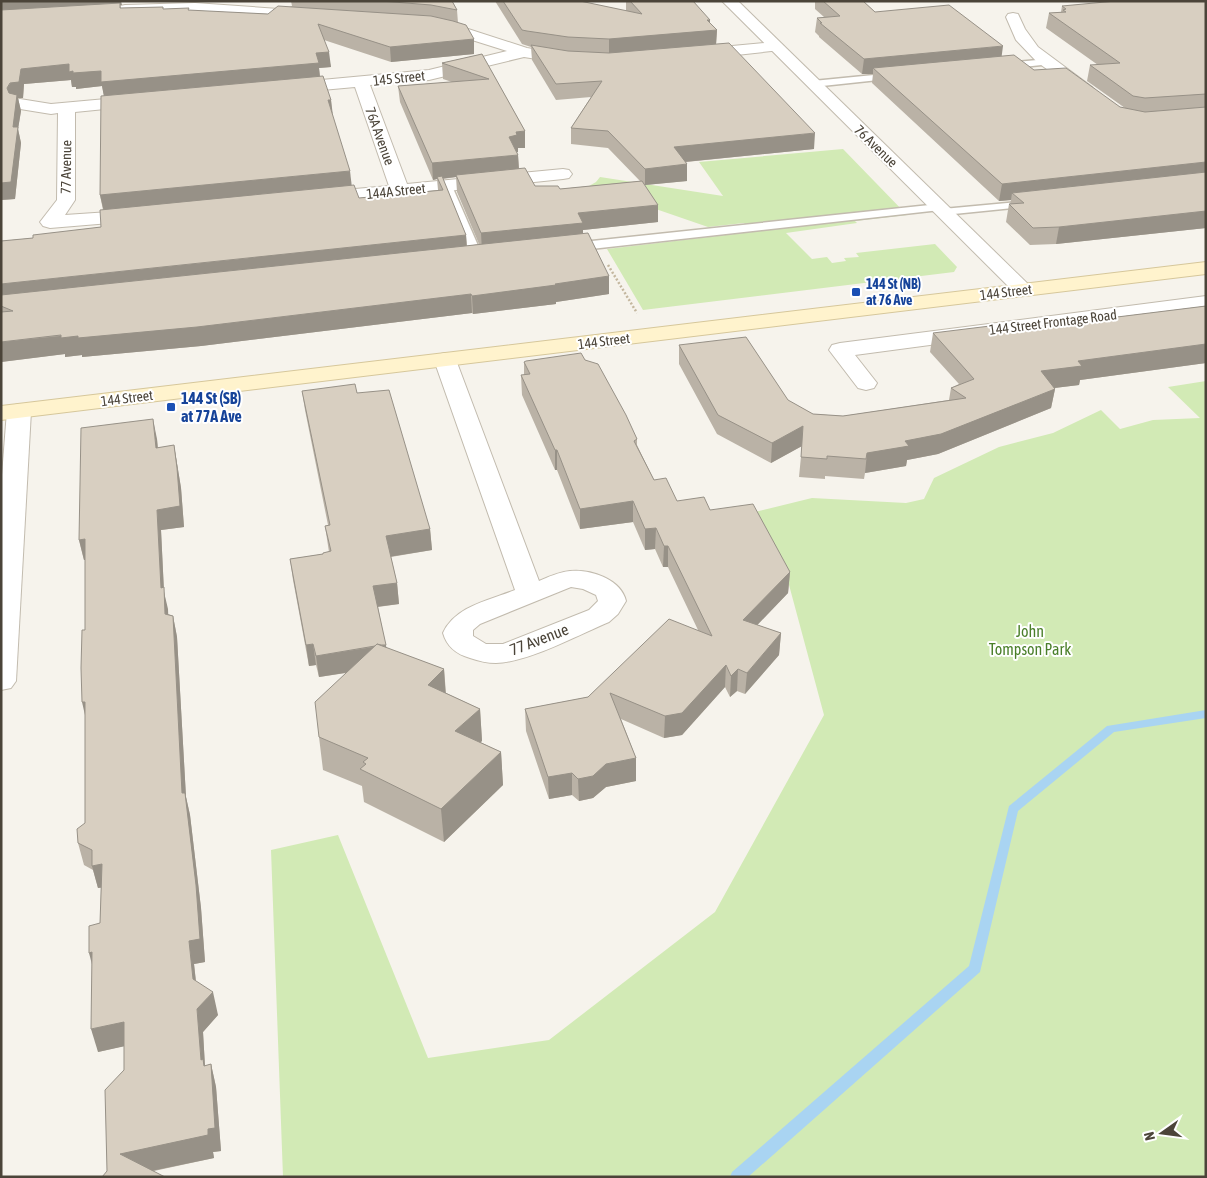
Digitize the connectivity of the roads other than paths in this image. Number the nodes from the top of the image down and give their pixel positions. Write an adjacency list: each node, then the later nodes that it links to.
1 (729, 1): 6 (street, 76 Avenue)
2 (107, 11): 3 (street)
3 (320, 16)
4 (1013, 17): 10 (street)
5 (424, 24): 7 (street)
6 (776, 47): 8 (street); 14 (street, 76 Avenue)
7 (524, 52): 9 (street, 145 Street); 13 (street, 145 Street)
8 (686, 55)
9 (582, 60)
10 (1048, 62): 11 (lane); 17 (street)
11 (991, 67)
12 (904, 75): 14 (lane)
13 (361, 82): 15 (street, 145 Street); 22 (street, 76A Avenue)
14 (813, 84): 25 (street, 76 Avenue)
15 (272, 90)
16 (154, 100): 19 (street)
17 (1101, 101)
18 (20, 104): 19 (street)
19 (67, 107): 26 (street, 77 Avenue)
20 (563, 174): 21 (street, 144A Street)
21 (447, 186): 22 (street, 144A Street); 28 (lane)
22 (400, 191): 23 (street, 144A Street)
23 (303, 200)
24 (1044, 202): 25 (lane)
25 (941, 210): 27 (lane); 30 (street, 76 Avenue)
26 (159, 214)
27 (556, 248)
28 (477, 257)
29 (1206, 268): 30 (main road, 144 Street)
30 (1023, 290): 32 (main road, 144 Street)
31 (1206, 302): 33 (street, 144 Street Frontage Road)
32 (445, 360): 34 (main road, 144 Street); 36 (street)
33 (866, 383)
34 (10, 412): 35 (street)
35 (7, 534): 37 (street)
36 (530, 594): 36 (street, 77 Avenue)
37 (1, 681)

